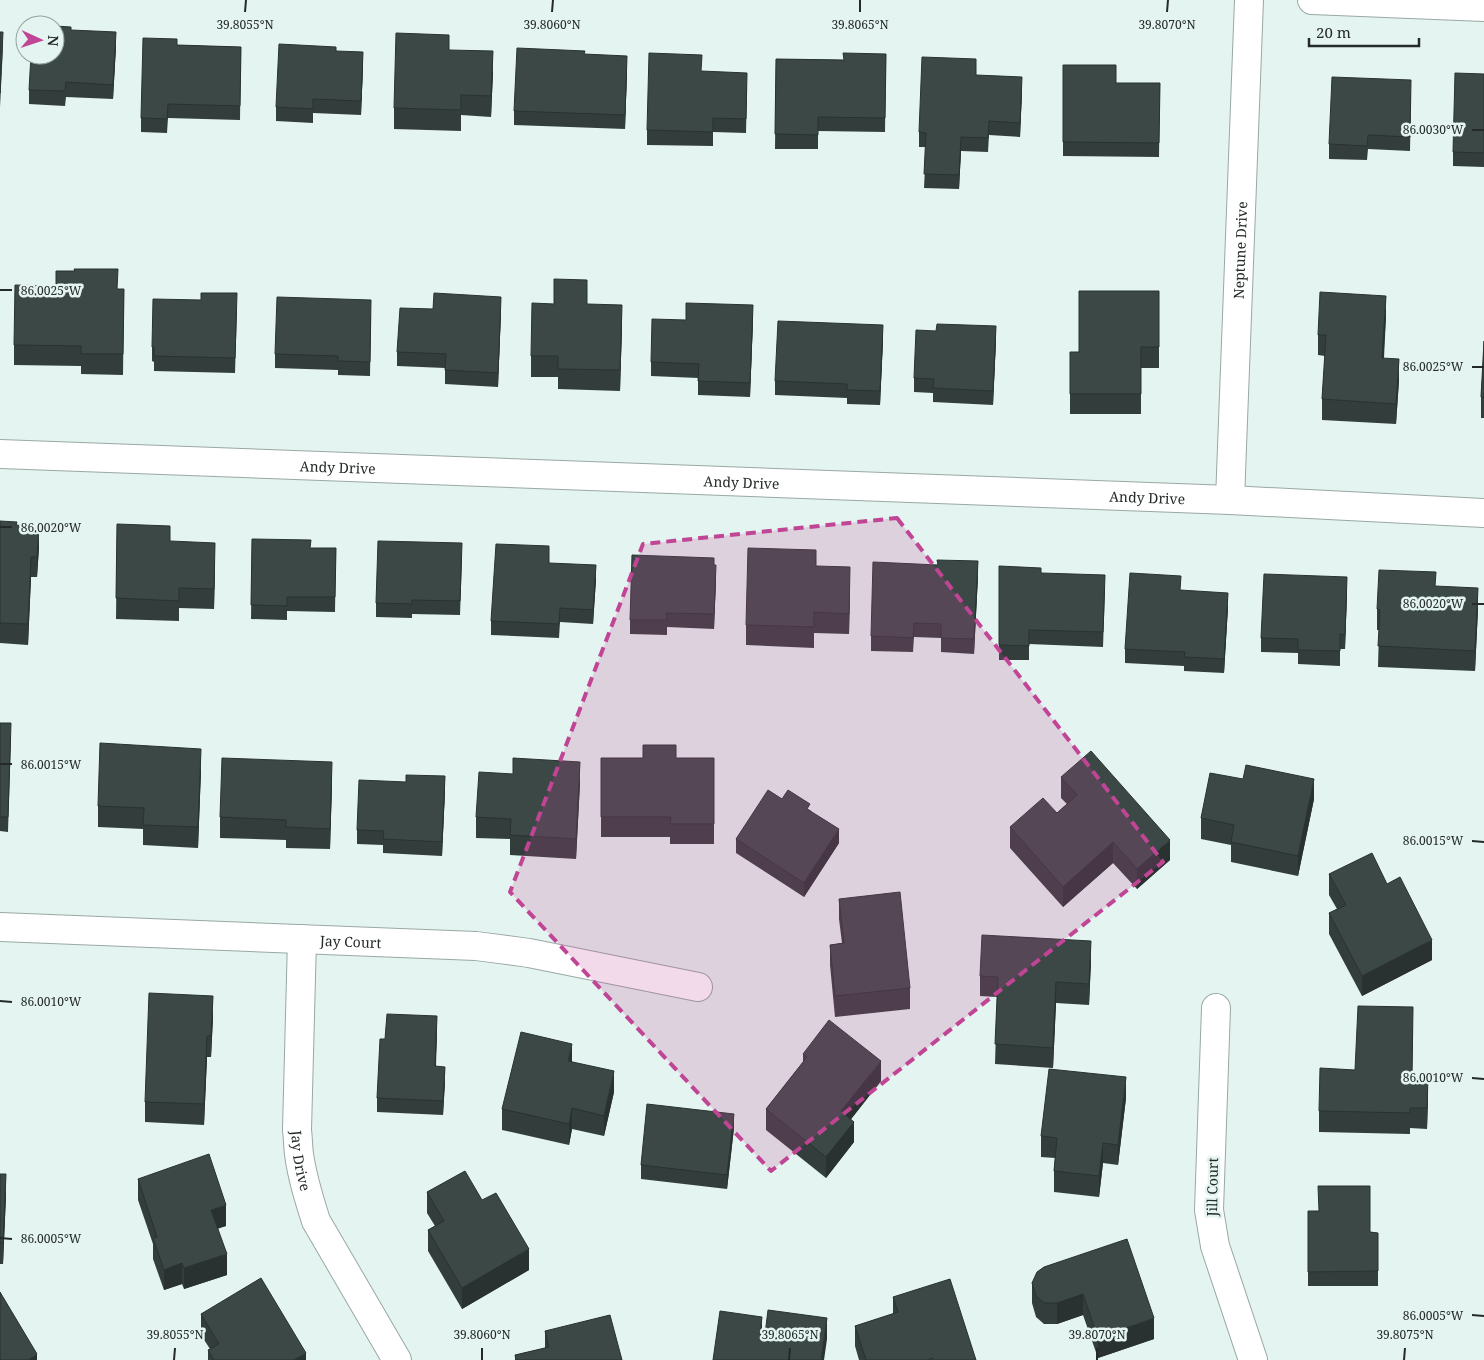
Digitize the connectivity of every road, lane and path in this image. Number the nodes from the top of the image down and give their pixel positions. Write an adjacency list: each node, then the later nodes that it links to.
1 (1249, 0): 5 (street, Neptune Drive)
2 (1312, 0): 3 (street)
3 (1484, 7)
4 (0, 454): 5 (street, Andy Drive)
5 (1230, 500): 6 (street, Andy Drive)
6 (1484, 513)
7 (0, 927): 8 (street, Jay Court)
8 (302, 939): 9 (street, Jay Court); 11 (street, Jay Drive)
9 (698, 987)
10 (1216, 1008): 12 (street, Jill Court)
11 (397, 1360)
12 (1253, 1360)

